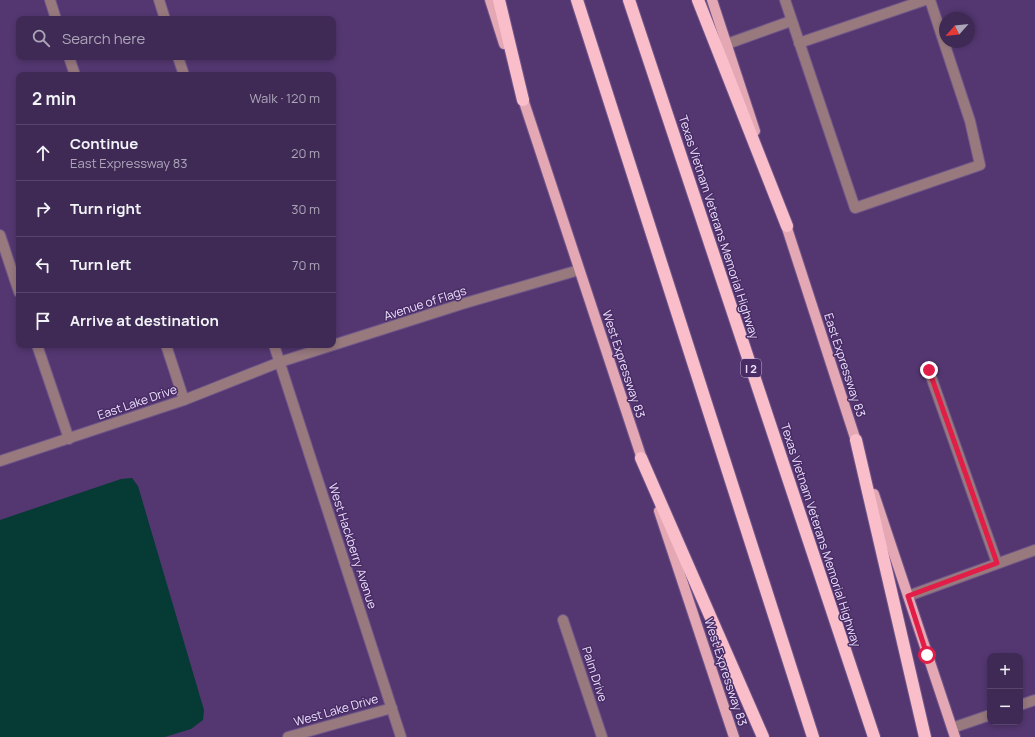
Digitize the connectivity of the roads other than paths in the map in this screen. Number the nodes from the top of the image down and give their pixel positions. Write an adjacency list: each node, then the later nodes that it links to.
1 (50, 0): 12 (street)
2 (159, 0): 13 (street)
3 (490, 0): 21 (main road, West Expressway 83)
4 (499, 0): 21 (highway)
5 (576, 0): 53 (highway)
6 (629, 0): 54 (highway, Texas Vietnam Veterans Memorial Highway / I 2)
7 (698, 0): 22 (highway)
8 (712, 0): 16 (main road, East Expressway 83)
9 (785, 0): 14 (street)
10 (925, 0): 15 (street)
11 (930, 0): 15 (street)
12 (55, 16)
13 (164, 16)
14 (791, 20): 15 (street); 16 (street)
15 (799, 43)
16 (726, 44): 22 (main road, East Expressway 83)
17 (70, 60): 19 (street)
18 (179, 60): 20 (street)
19 (74, 72)
20 (183, 72)
21 (523, 100): 24 (main road, West Expressway 83)
22 (787, 226): 35 (main road, East Expressway 83)
23 (0, 235): 25 (street)
24 (579, 270): 26 (street, Avenue of Flags); 36 (main road, West Expressway 83)
25 (16, 283)
26 (336, 344)
27 (38, 348): 34 (street)
28 (167, 348): 33 (street)
29 (275, 348): 31 (street, West Hackberry Avenue)
30 (324, 348): 31 (street, Avenue of Flags)
31 (280, 362): 33 (street, East Lake Drive); 44 (street, West Hackberry Avenue)
32 (929, 370): 39 (street)
33 (184, 400): 34 (street, East Lake Drive)
34 (69, 439): 37 (street, East Lake Drive)
35 (856, 440): 40 (main road, East Expressway 83); 55 (highway)
36 (642, 458): 51 (main road, West Expressway 83); 52 (highway)
37 (0, 461)
38 (1035, 550): 39 (street)
39 (997, 563): 40 (street)
40 (908, 596): 47 (main road, East Expressway 83)
41 (564, 620): 50 (street, Palm Drive)
42 (1035, 700): 43 (street)
43 (1023, 704)
44 (392, 708): 46 (street, West Lake Drive); 49 (street, West Hackberry Avenue)
45 (987, 716): 47 (street)
46 (321, 732): 48 (street, West Lake Drive)
47 (954, 732)
48 (288, 737)
49 (401, 737)
50 (602, 737)
51 (734, 737)
52 (763, 737)
53 (813, 737)
54 (874, 737)
55 (925, 737)

